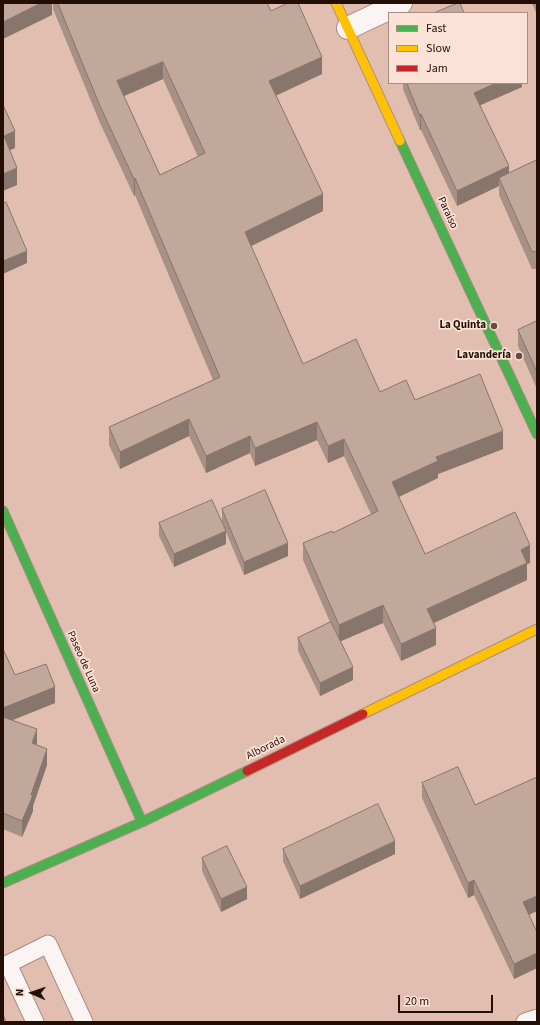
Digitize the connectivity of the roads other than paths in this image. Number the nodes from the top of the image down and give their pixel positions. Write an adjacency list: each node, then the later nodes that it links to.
1 (336, 3): 3 (street, Paraiso)
2 (401, 3): 3 (street)
3 (348, 28): 4 (street, Paraiso)
4 (537, 434)
5 (3, 511): 7 (street, Paseo de Luna)
6 (537, 629): 7 (street, Alborada)
7 (142, 822): 8 (street, Alborada)
8 (3, 883)
9 (537, 1018): 12 (lane)
10 (35, 1022): 11 (lane)
11 (84, 1022)
12 (525, 1022)

